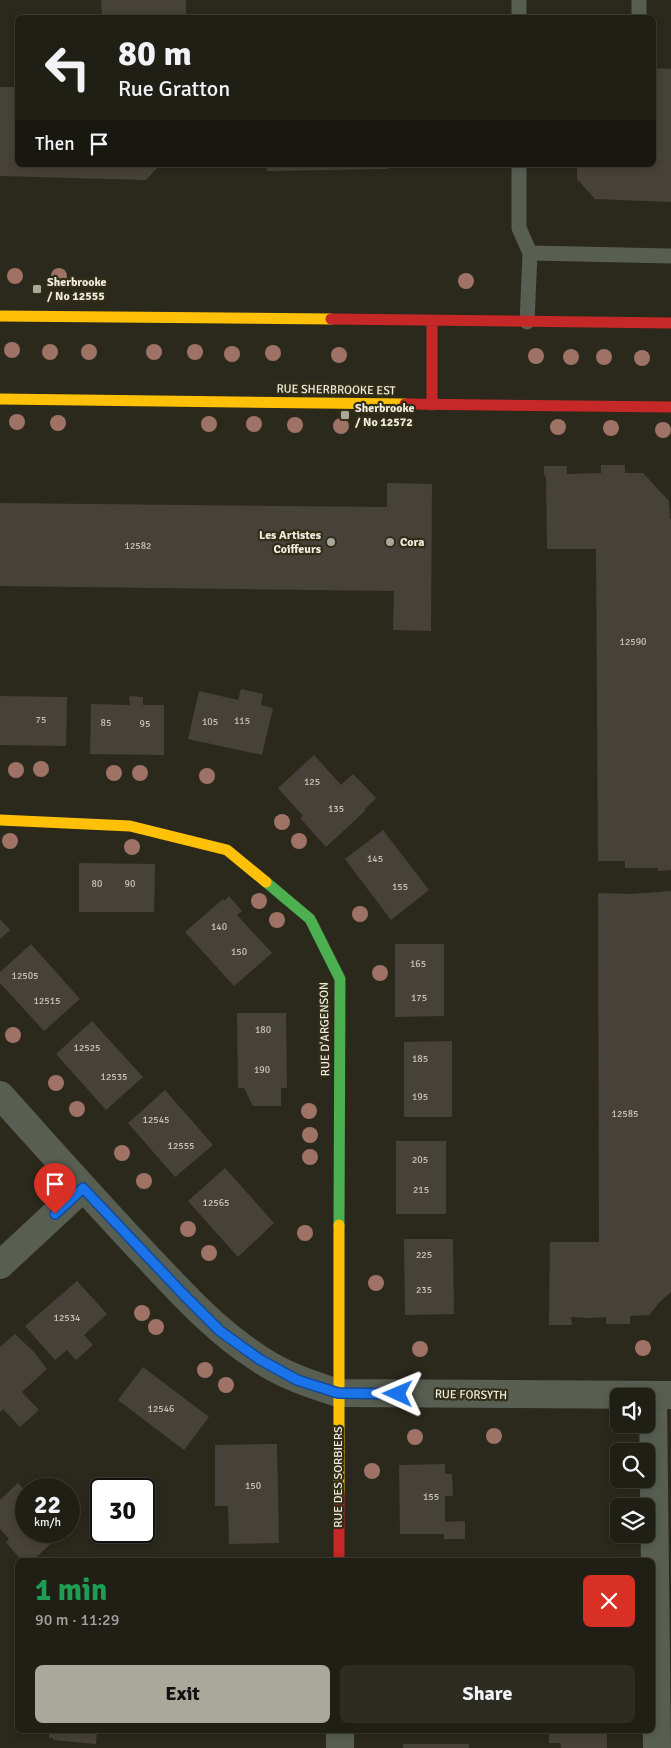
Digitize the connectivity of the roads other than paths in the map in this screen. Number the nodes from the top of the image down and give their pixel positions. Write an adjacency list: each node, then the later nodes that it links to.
1 (519, 0): 3 (lane)
2 (639, 0): 4 (lane)
3 (519, 15)
4 (639, 15)
5 (519, 167): 6 (lane)
6 (530, 253): 7 (lane); 10 (lane)
7 (671, 256)
8 (0, 316): 9 (main road)
9 (432, 321): 10 (main road); 13 (main road)
10 (527, 322): 11 (main road)
11 (671, 323)
12 (0, 399): 13 (main road, RUE SHERBROOKE EST)
13 (432, 404): 14 (main road, RUE SHERBROOKE EST)
14 (671, 407)
15 (0, 820): 19 (main road, RUE D'ARGENSON)
16 (0, 1095): 17 (street, RUE FORSYTH)
17 (83, 1188): 18 (street); 19 (street, RUE FORSYTH)
18 (0, 1266)
19 (338, 1393): 20 (street, RUE FORSYTH); 21 (main road, RUE DES SORBIERS)
20 (662, 1395): 24 (street)
21 (339, 1558)
22 (340, 1733): 23 (street)
23 (340, 1748)
24 (657, 1748)

